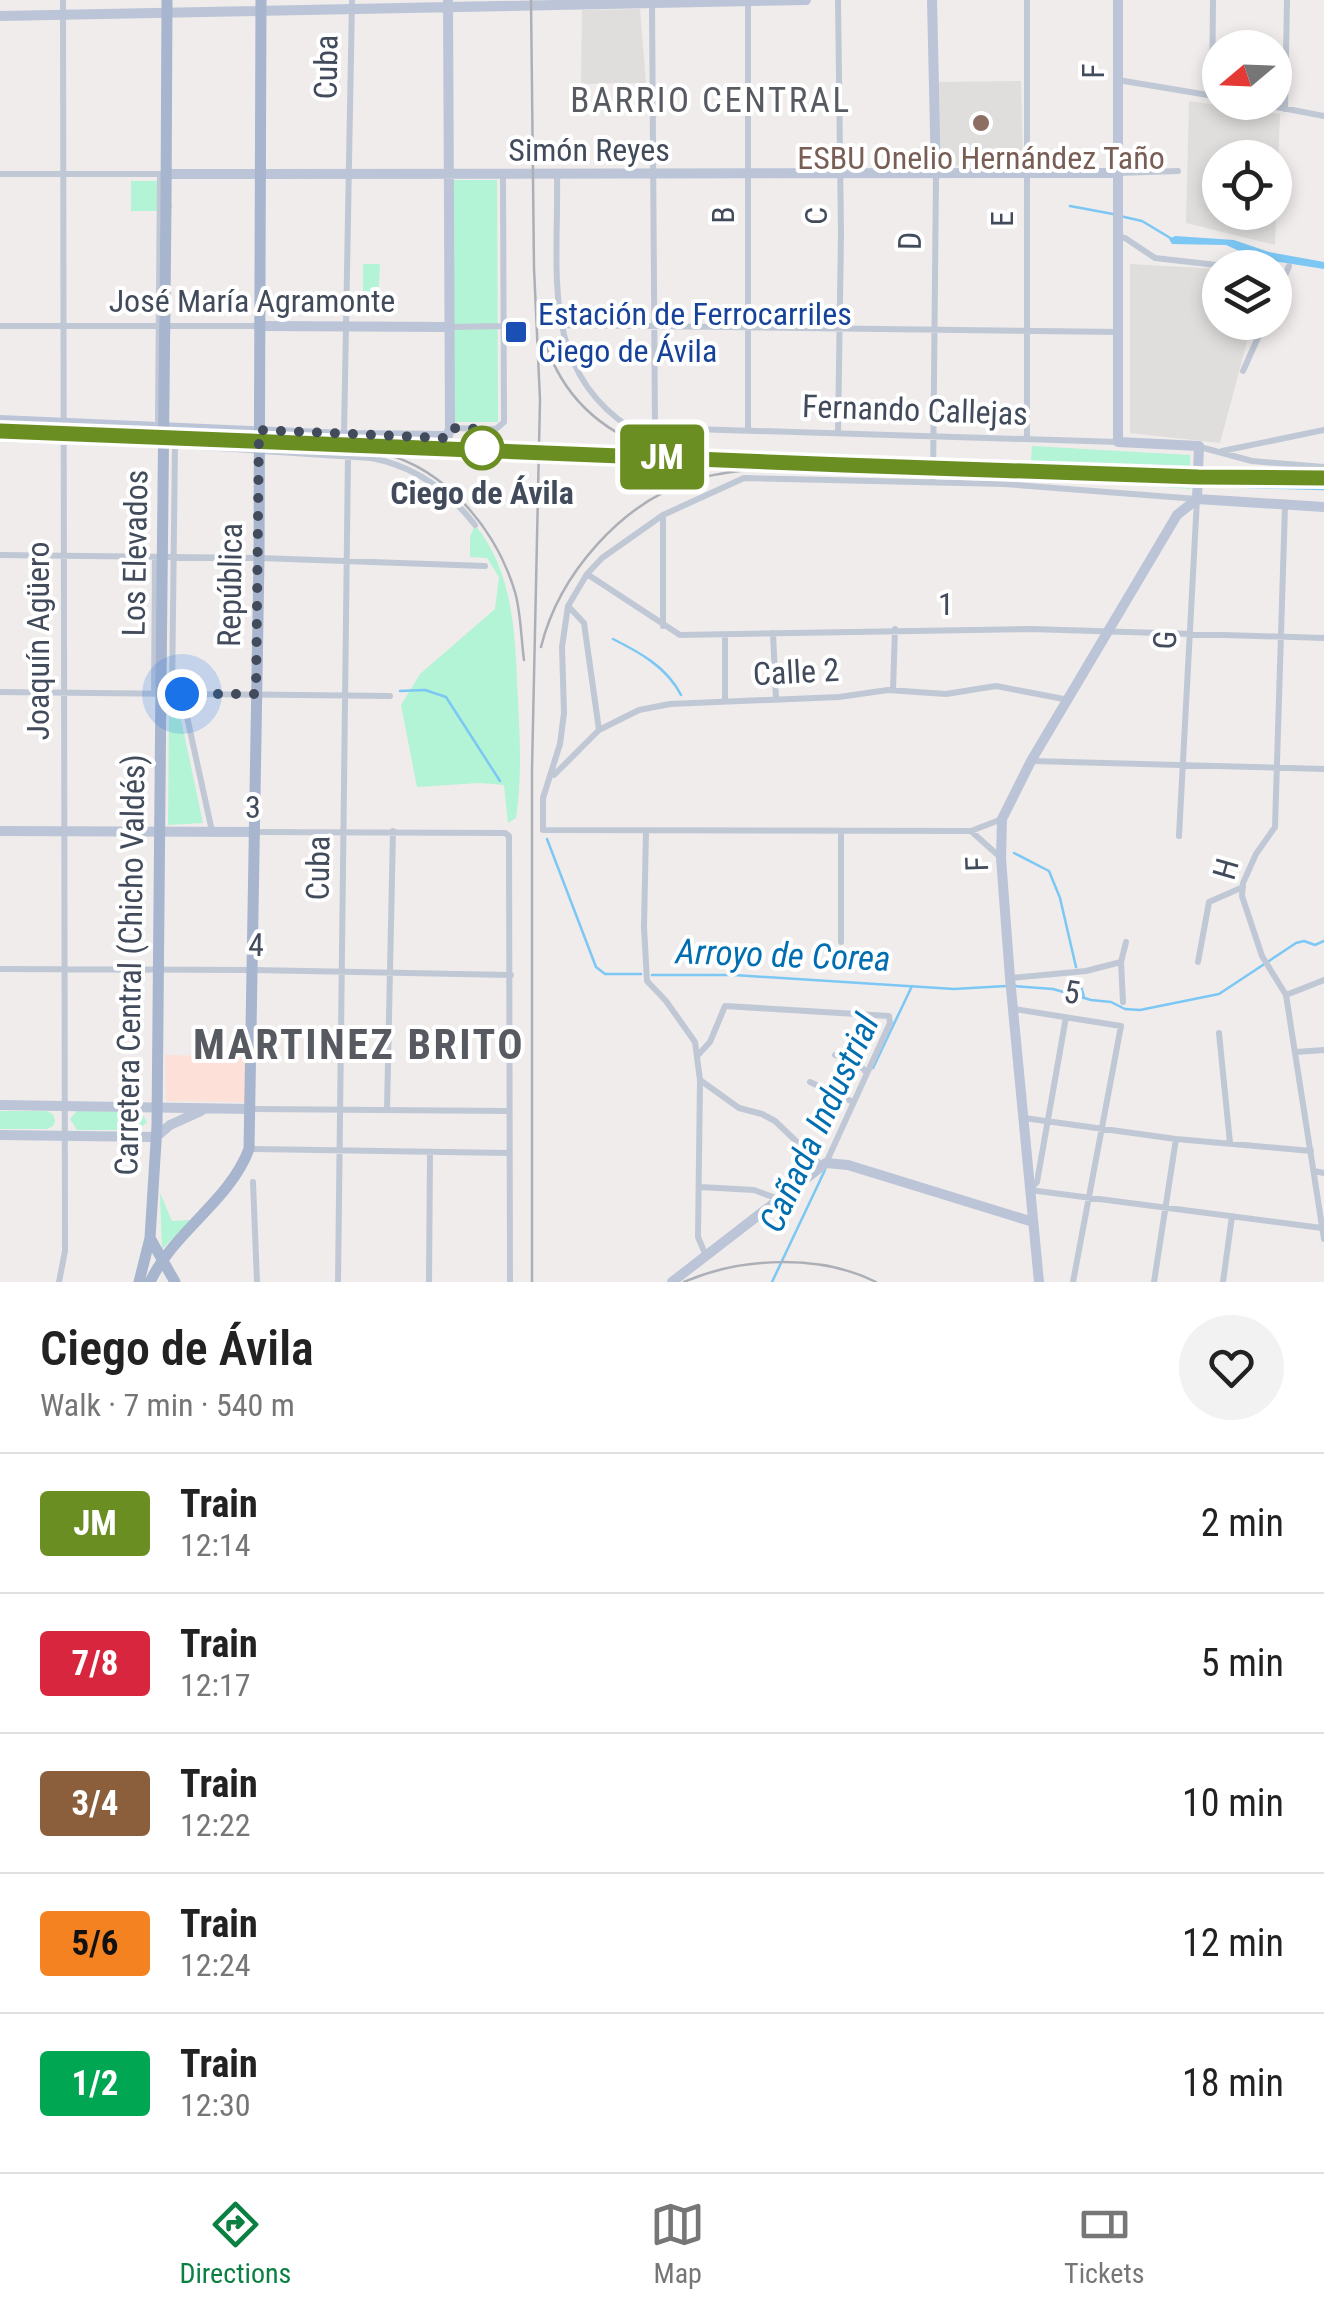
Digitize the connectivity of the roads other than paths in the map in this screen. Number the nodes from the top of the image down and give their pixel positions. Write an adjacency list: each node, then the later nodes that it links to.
1 (63, 0): 15 (street, Joaquín Agüero)
2 (748, 0): 3 (street); 10 (street); 33 (street, B)
3 (806, 0)
4 (838, 0): 37 (street, C)
5 (932, 0): 36 (street, D)
6 (1027, 0): 24 (street, E)
7 (1118, 0): 19 (street, F)
8 (1212, 0): 17 (street)
9 (1287, 0): 18 (street)
10 (652, 4): 11 (street); 32 (street)
11 (448, 5): 14 (street); 31 (street)
12 (167, 6): 13 (street); 15 (street); 28 (main road)
13 (261, 6): 14 (street); 29 (main road, República)
14 (352, 6): 30 (street, Cuba)
15 (64, 15): 16 (street); 27 (street, Joaquín Agüero)
16 (0, 16)
17 (1213, 30)
18 (1286, 30)
19 (1118, 80): 20 (street); 25 (street, F)
20 (1202, 94)
21 (1292, 110): 22 (street)
22 (1324, 116)
23 (1178, 171): 25 (street, Simón Reyes)
24 (1027, 173): 25 (street, Simón Reyes); 36 (street, Simón Reyes); 52 (street, E)
25 (1118, 173): 38 (street, F)
26 (0, 174): 27 (street, Simón Reyes)
27 (64, 174): 28 (street, Simón Reyes); 42 (street, Joaquín Agüero)
28 (162, 174): 29 (street, Simón Reyes); 43 (street); 101 (main road, Los Elevados, bridge)
29 (259, 174): 30 (street, Simón Reyes); 44 (main road, República)
30 (349, 174): 31 (street, Simón Reyes); 45 (street, Cuba)
31 (450, 174): 34 (street, Simón Reyes); 48 (street)
32 (655, 174): 33 (street, Simón Reyes); 35 (street, Simón Reyes); 47 (street)
33 (748, 174): 37 (street, Simón Reyes); 49 (street, B)
34 (504, 175): 35 (street, Simón Reyes); 46 (street)
35 (557, 175): 40 (street, Fernando Callejas)
36 (936, 175): 37 (street, Simón Reyes); 51 (street, D)
37 (840, 176): 50 (street, C)
38 (1118, 234): 39 (street); 53 (street, F)
39 (1202, 263)
40 (560, 325): 47 (street); 60 (street, Fernando Callejas)
41 (0, 326): 42 (street, José María Agramonte)
42 (63, 326): 43 (street, José María Agramonte); 57 (street, Joaquín Agüero)
43 (158, 326): 44 (street, José María Agramonte); 58 (street)
44 (259, 326): 45 (street, José María Agramonte); 61 (main road, República)
45 (346, 326): 48 (street, José María Agramonte); 65 (street, Cuba)
46 (504, 326): 48 (street, José María Agramonte); 59 (street)
47 (654, 326): 49 (street); 60 (street)
48 (450, 327): 59 (street)
49 (748, 327): 50 (street); 62 (street, B)
50 (840, 329): 51 (street); 64 (street, C)
51 (934, 330): 52 (street); 66 (street, D)
52 (1028, 331): 53 (street); 67 (street, E)
53 (1119, 332): 70 (street, F)
54 (1257, 340): 55 (street)
55 (1244, 370)
56 (0, 420): 57 (street)
57 (63, 423): 58 (street); 69 (street, Joaquín Agüero)
58 (158, 426): 61 (street)
59 (450, 428): 65 (street)
60 (655, 429): 62 (street, Fernando Callejas)
61 (259, 430): 65 (street); 73 (main road, República)
62 (748, 430): 64 (street, Fernando Callejas)
63 (1324, 430): 74 (street)
64 (838, 433): 66 (street, Fernando Callejas)
65 (344, 435)
66 (932, 437): 67 (street, Fernando Callejas); 77 (street, D)
67 (1027, 438): 70 (street, Fernando Callejas)
68 (0, 439): 69 (street)
69 (63, 440): 71 (street); 84 (street, Joaquín Agüero)
70 (1118, 442): 72 (street, Fernando Callejas)
71 (175, 445): 73 (street); 86 (street)
72 (1199, 446): 74 (street, Fernando Callejas); 78 (street, G)
73 (259, 449): 75 (street); 87 (main road, República)
74 (1216, 452): 76 (street, Fernando Callejas)
75 (348, 454): 82 (street); 88 (street, Cuba)
76 (1324, 467)
77 (933, 482): 78 (street); 81 (street)
78 (1198, 499): 79 (street); 94 (street, F); 96 (street, G)
79 (1285, 506): 80 (street); 98 (street, H)
80 (1324, 507)
81 (663, 515): 90 (street); 92 (street)
82 (475, 525)
83 (0, 556): 84 (street)
84 (63, 556): 85 (street); 103 (street, Joaquín Agüero)
85 (155, 557): 86 (street); 101 (street)
86 (174, 557): 87 (street); 101 (street)
87 (258, 558): 88 (street); 105 (main road, República)
88 (346, 561): 89 (street); 107 (street, Cuba)
89 (485, 566)
90 (587, 574): 91 (street); 92 (street, 1)
91 (568, 606): 111 (street); 116 (street)
92 (663, 626): 97 (street, 1)
93 (895, 629): 94 (street, 1); 95 (street, 1); 100 (street)
94 (1109, 630): 96 (street, 1); 109 (street, F)
95 (773, 632): 97 (street, 1); 108 (street)
96 (1190, 632): 98 (street, 1); 113 (street, G)
97 (725, 635): 110 (street)
98 (1283, 636): 99 (street, 1); 114 (street, H)
99 (1324, 638)
100 (892, 690): 108 (street, Calle 2); 109 (street, Calle 2)
101 (162, 691): 103 (street); 104 (street); 123 (main road, Carretera Central (Chicho Valdés))
102 (0, 692): 103 (street)
103 (62, 693): 122 (street, Joaquín Agüero)
104 (182, 694): 105 (street); 124 (street)
105 (256, 694): 107 (street); 125 (main road, República)
106 (390, 696): 107 (street)
107 (345, 697): 118 (street, Cuba)
108 (776, 699): 110 (street, Calle 2)
109 (1069, 700): 112 (street, F)
110 (726, 701): 111 (street, Calle 2)
111 (600, 730): 116 (street, Calle 2)
112 (1030, 761): 113 (street); 117 (street, F)
113 (1183, 767): 114 (street); 128 (street, G)
114 (1279, 768): 115 (street); 130 (street, H)
115 (1324, 769)
116 (550, 779): 126 (street)
117 (1002, 819): 120 (street); 129 (street, F)
118 (344, 831): 119 (street, 3); 125 (street, 3); 139 (street, Cuba)
119 (393, 831): 140 (street); 141 (street, 3)
120 (972, 831): 127 (street); 129 (street)
121 (0, 832): 122 (street, 3)
122 (63, 832): 123 (street, 3); 136 (street, Joaquín Agüero)
123 (162, 832): 124 (street, 3); 137 (main road, Carretera Central (Chicho Valdés))
124 (212, 832): 125 (street, 3)
125 (254, 832): 138 (main road, República)
126 (646, 832): 127 (street); 152 (street)
127 (841, 832): 131 (street)
128 (1179, 836)
129 (1001, 858): 142 (street, F)
130 (1243, 887): 134 (street); 144 (street, H)
131 (842, 942)
132 (1126, 942): 133 (street)
133 (1121, 962): 142 (street); 145 (street)
134 (1198, 962)
135 (0, 969): 136 (street, 4)
136 (64, 969): 137 (street, 4); 158 (street, Joaquín Agüero)
137 (158, 969): 138 (street, 4); 159 (main road, Carretera Central (Chicho Valdés))
138 (252, 970): 139 (street, 4); 161 (main road, República)
139 (342, 972): 140 (street, 4); 162 (street, Cuba)
140 (390, 973): 141 (street, 4); 163 (street)
141 (511, 976): 164 (street)
142 (1010, 978): 146 (street, F)
143 (1324, 980): 144 (street)
144 (1286, 995): 150 (street, H)
145 (1122, 1002)
146 (1014, 1009): 147 (street, 5); 165 (street, F)
147 (1066, 1016): 166 (street); 167 (street, 5)
148 (1219, 1034): 172 (street)
149 (1324, 1050): 150 (street)
150 (1296, 1052): 175 (street, H)
151 (835, 1055): 153 (street)
152 (697, 1056): 153 (street); 154 (street)
153 (866, 1073): 156 (street)
154 (700, 1080): 178 (street); 182 (street)
155 (810, 1082): 156 (street)
156 (853, 1102): 178 (street)
157 (0, 1106): 158 (street)
158 (65, 1106): 159 (street); 169 (street, Joaquín Agüero)
159 (157, 1108): 160 (street); 170 (main road, Carretera Central (Chicho Valdés))
160 (206, 1108): 161 (street); 170 (street)
161 (250, 1109): 162 (street); 173 (main road, República)
162 (340, 1110): 163 (street); 174 (street, Cuba)
163 (387, 1110): 164 (street)
164 (508, 1111): 177 (street)
165 (1023, 1118): 166 (street); 183 (street, F)
166 (1049, 1122): 167 (street); 183 (street)
167 (1101, 1129): 171 (street); 185 (street)
168 (0, 1135): 169 (street)
169 (65, 1136): 170 (street); 195 (street, Joaquín Agüero)
170 (156, 1137): 190 (main road, Carretera Central (Chicho Valdés))
171 (1176, 1139): 172 (street); 186 (street)
172 (1230, 1143): 175 (street)
173 (248, 1149): 174 (street); 192 (main road, República)
174 (339, 1150): 176 (street); 200 (street, Cuba)
175 (1310, 1151): 179 (street, H)
176 (430, 1153): 177 (street); 201 (street)
177 (509, 1154): 202 (street)
178 (824, 1165): 184 (street); 188 (street)
179 (1314, 1171): 180 (street); 189 (street, H)
180 (1324, 1173)
181 (253, 1182): 199 (street)
182 (700, 1187): 184 (street); 193 (street)
183 (1030, 1190): 185 (street); 188 (street, F)
184 (781, 1200): 193 (street)
185 (1088, 1200): 186 (street); 205 (street)
186 (1164, 1208): 187 (street); 206 (street)
187 (1232, 1216): 189 (street); 207 (street)
188 (1032, 1222): 204 (street, F)
189 (1322, 1228): 191 (street, H)
190 (150, 1238): 194 (main road); 196 (main road, Carretera Central (Chicho Valdés))
191 (1324, 1239)
192 (174, 1248): 194 (main road, República); 198 (main road)
193 (707, 1258): 203 (street)
194 (163, 1260): 197 (main road, República); 198 (main road)
195 (59, 1282)
196 (138, 1282)
197 (150, 1282)
198 (177, 1282)
199 (258, 1282)
200 (338, 1282)
201 (428, 1282)
202 (510, 1282)
203 (672, 1282)
204 (1039, 1282)
205 (1073, 1282)
206 (1154, 1282)
207 (1223, 1282)

